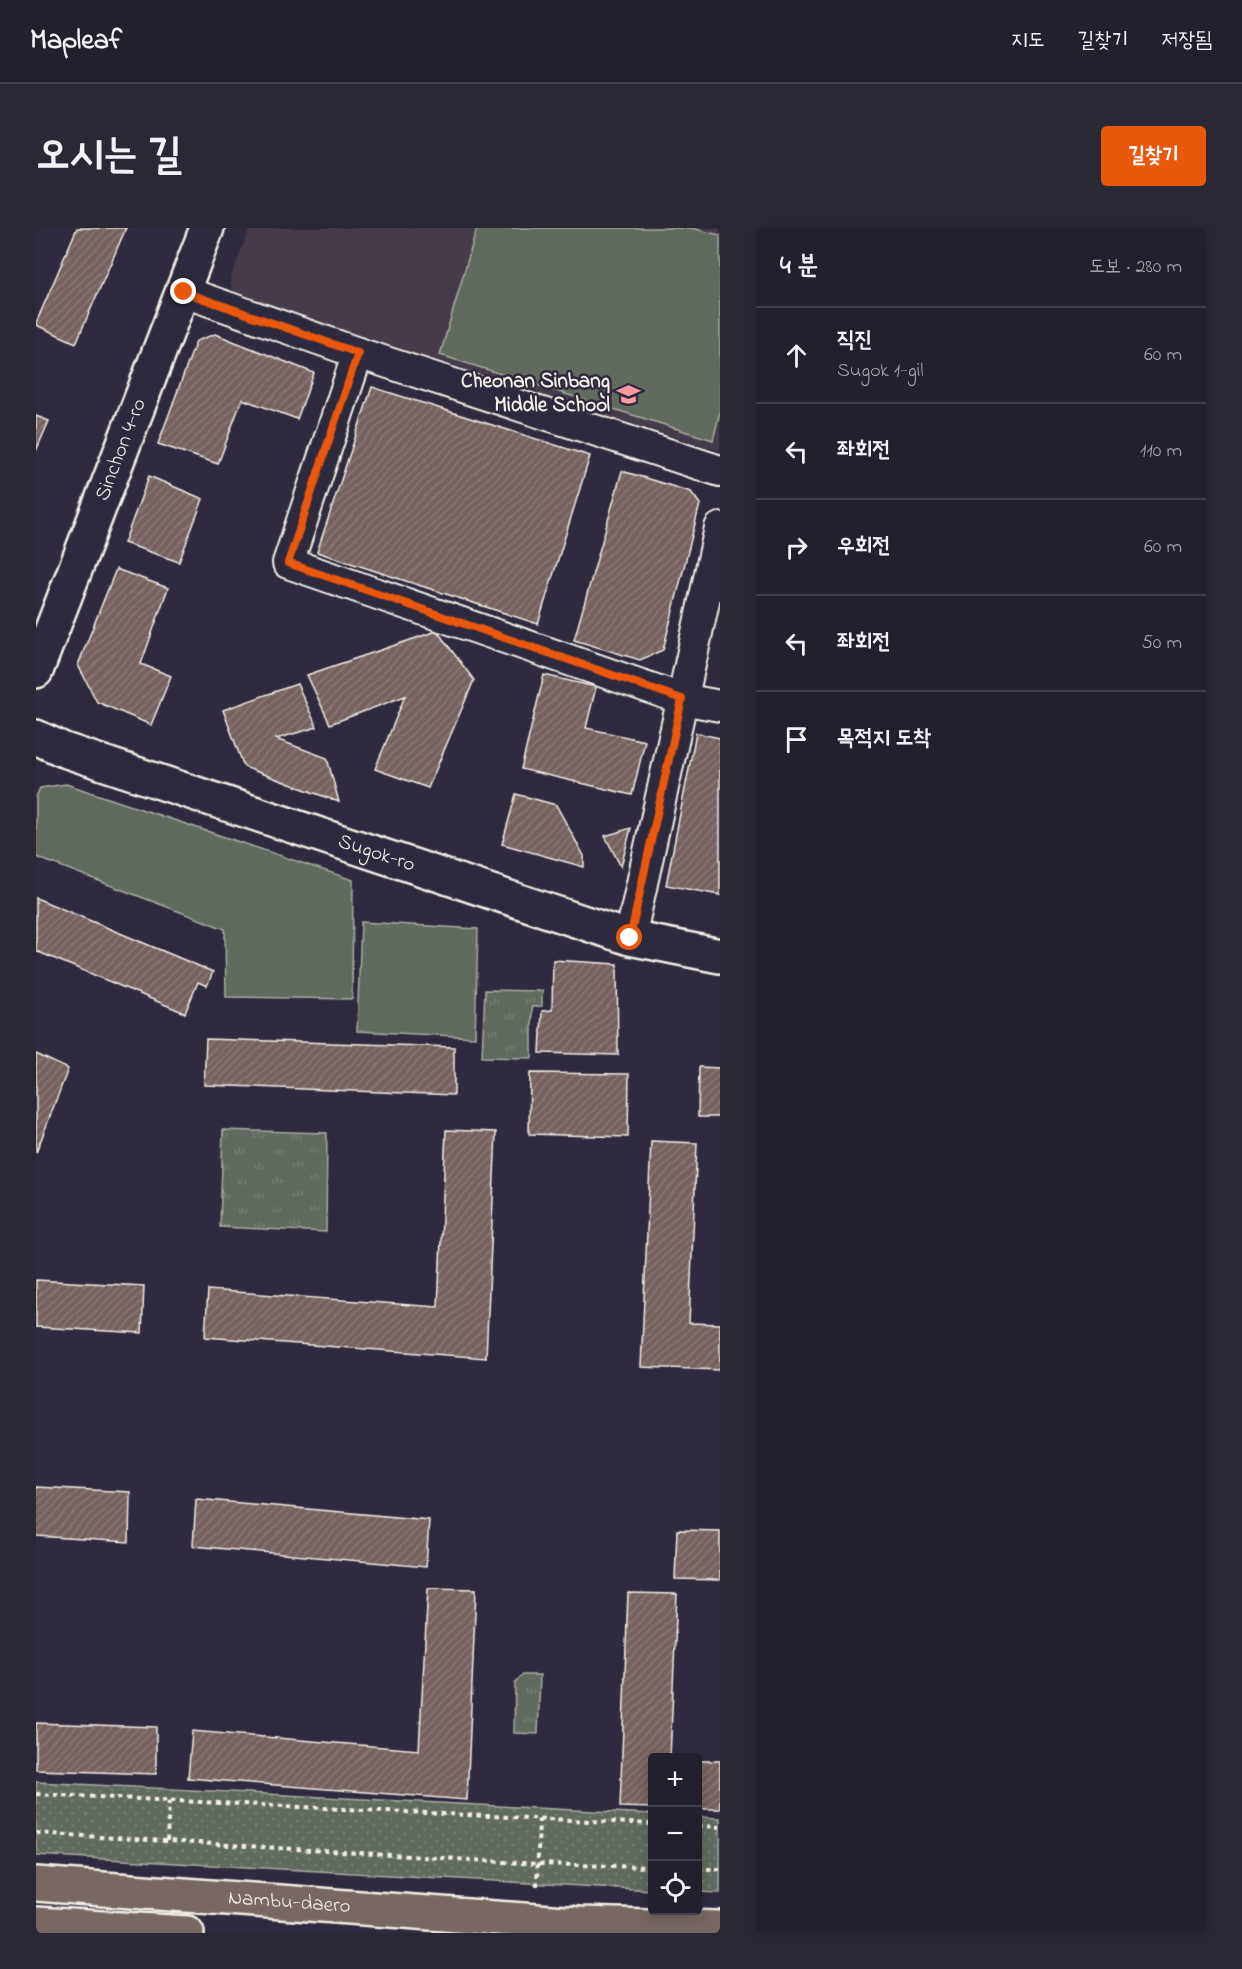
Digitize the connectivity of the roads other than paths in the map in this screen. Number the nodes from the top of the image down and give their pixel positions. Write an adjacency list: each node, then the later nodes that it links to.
1 (207, 228): 2 (street, Sinchon 4-ro)
2 (184, 292): 3 (street); 6 (street, Sinchon 4-ro)
3 (358, 353): 4 (street); 7 (street)
4 (720, 471)
5 (720, 528): 7 (street)
6 (36, 671)
7 (682, 699): 8 (street); 10 (street)
8 (720, 706)
9 (36, 737): 10 (street, Sugok-ro)
10 (630, 938): 11 (street, Sugok-ro)
11 (720, 956)
12 (36, 1884): 14 (highway, Nambu-daero)
13 (36, 1924): 15 (highway)
14 (720, 1928)
15 (187, 1933)

